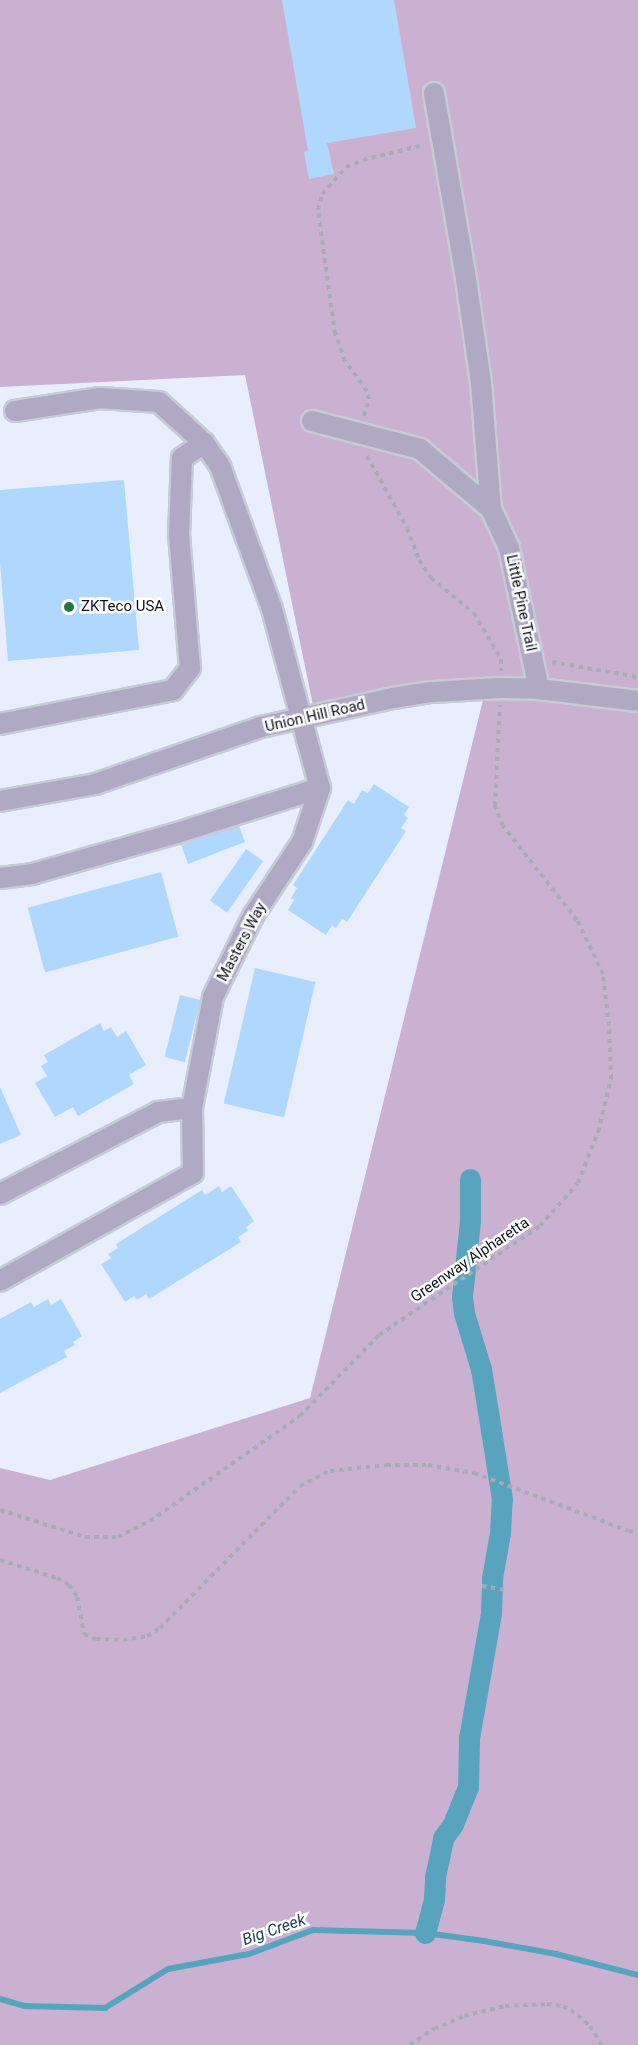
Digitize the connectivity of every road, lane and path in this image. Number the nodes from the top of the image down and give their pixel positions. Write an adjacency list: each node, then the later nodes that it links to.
1 (434, 93): 7 (street)
2 (423, 145): 5 (path)
3 (15, 411): 6 (street)
4 (312, 421): 5 (street, Little Pine Trail)
5 (363, 432): 7 (street, Little Pine Trail); 8 (path)
6 (204, 443): 13 (street); 14 (street)
7 (491, 509): 8 (street, Little Pine Trail)
8 (533, 660): 9 (path); 10 (street, Little Pine Trail)
9 (638, 677)
10 (539, 689): 11 (street, Union Hill Road); 13 (street, Union Hill Road)
11 (638, 701)
12 (500, 713): 21 (path, Greenway Alpharetta)
13 (300, 717): 15 (street); 16 (street, Union Hill Road)
14 (0, 724)
15 (320, 788): 17 (street); 18 (street, Masters Way)
16 (0, 801)
17 (0, 878)
18 (192, 1108): 19 (street); 20 (street, Masters Way)
19 (0, 1194)
20 (0, 1281)
21 (0, 1510)
22 (638, 1532): 23 (path)
23 (0, 1560)
24 (482, 1586): 25 (path)
25 (504, 1590)
26 (410, 2045): 27 (path)
27 (602, 2045)

